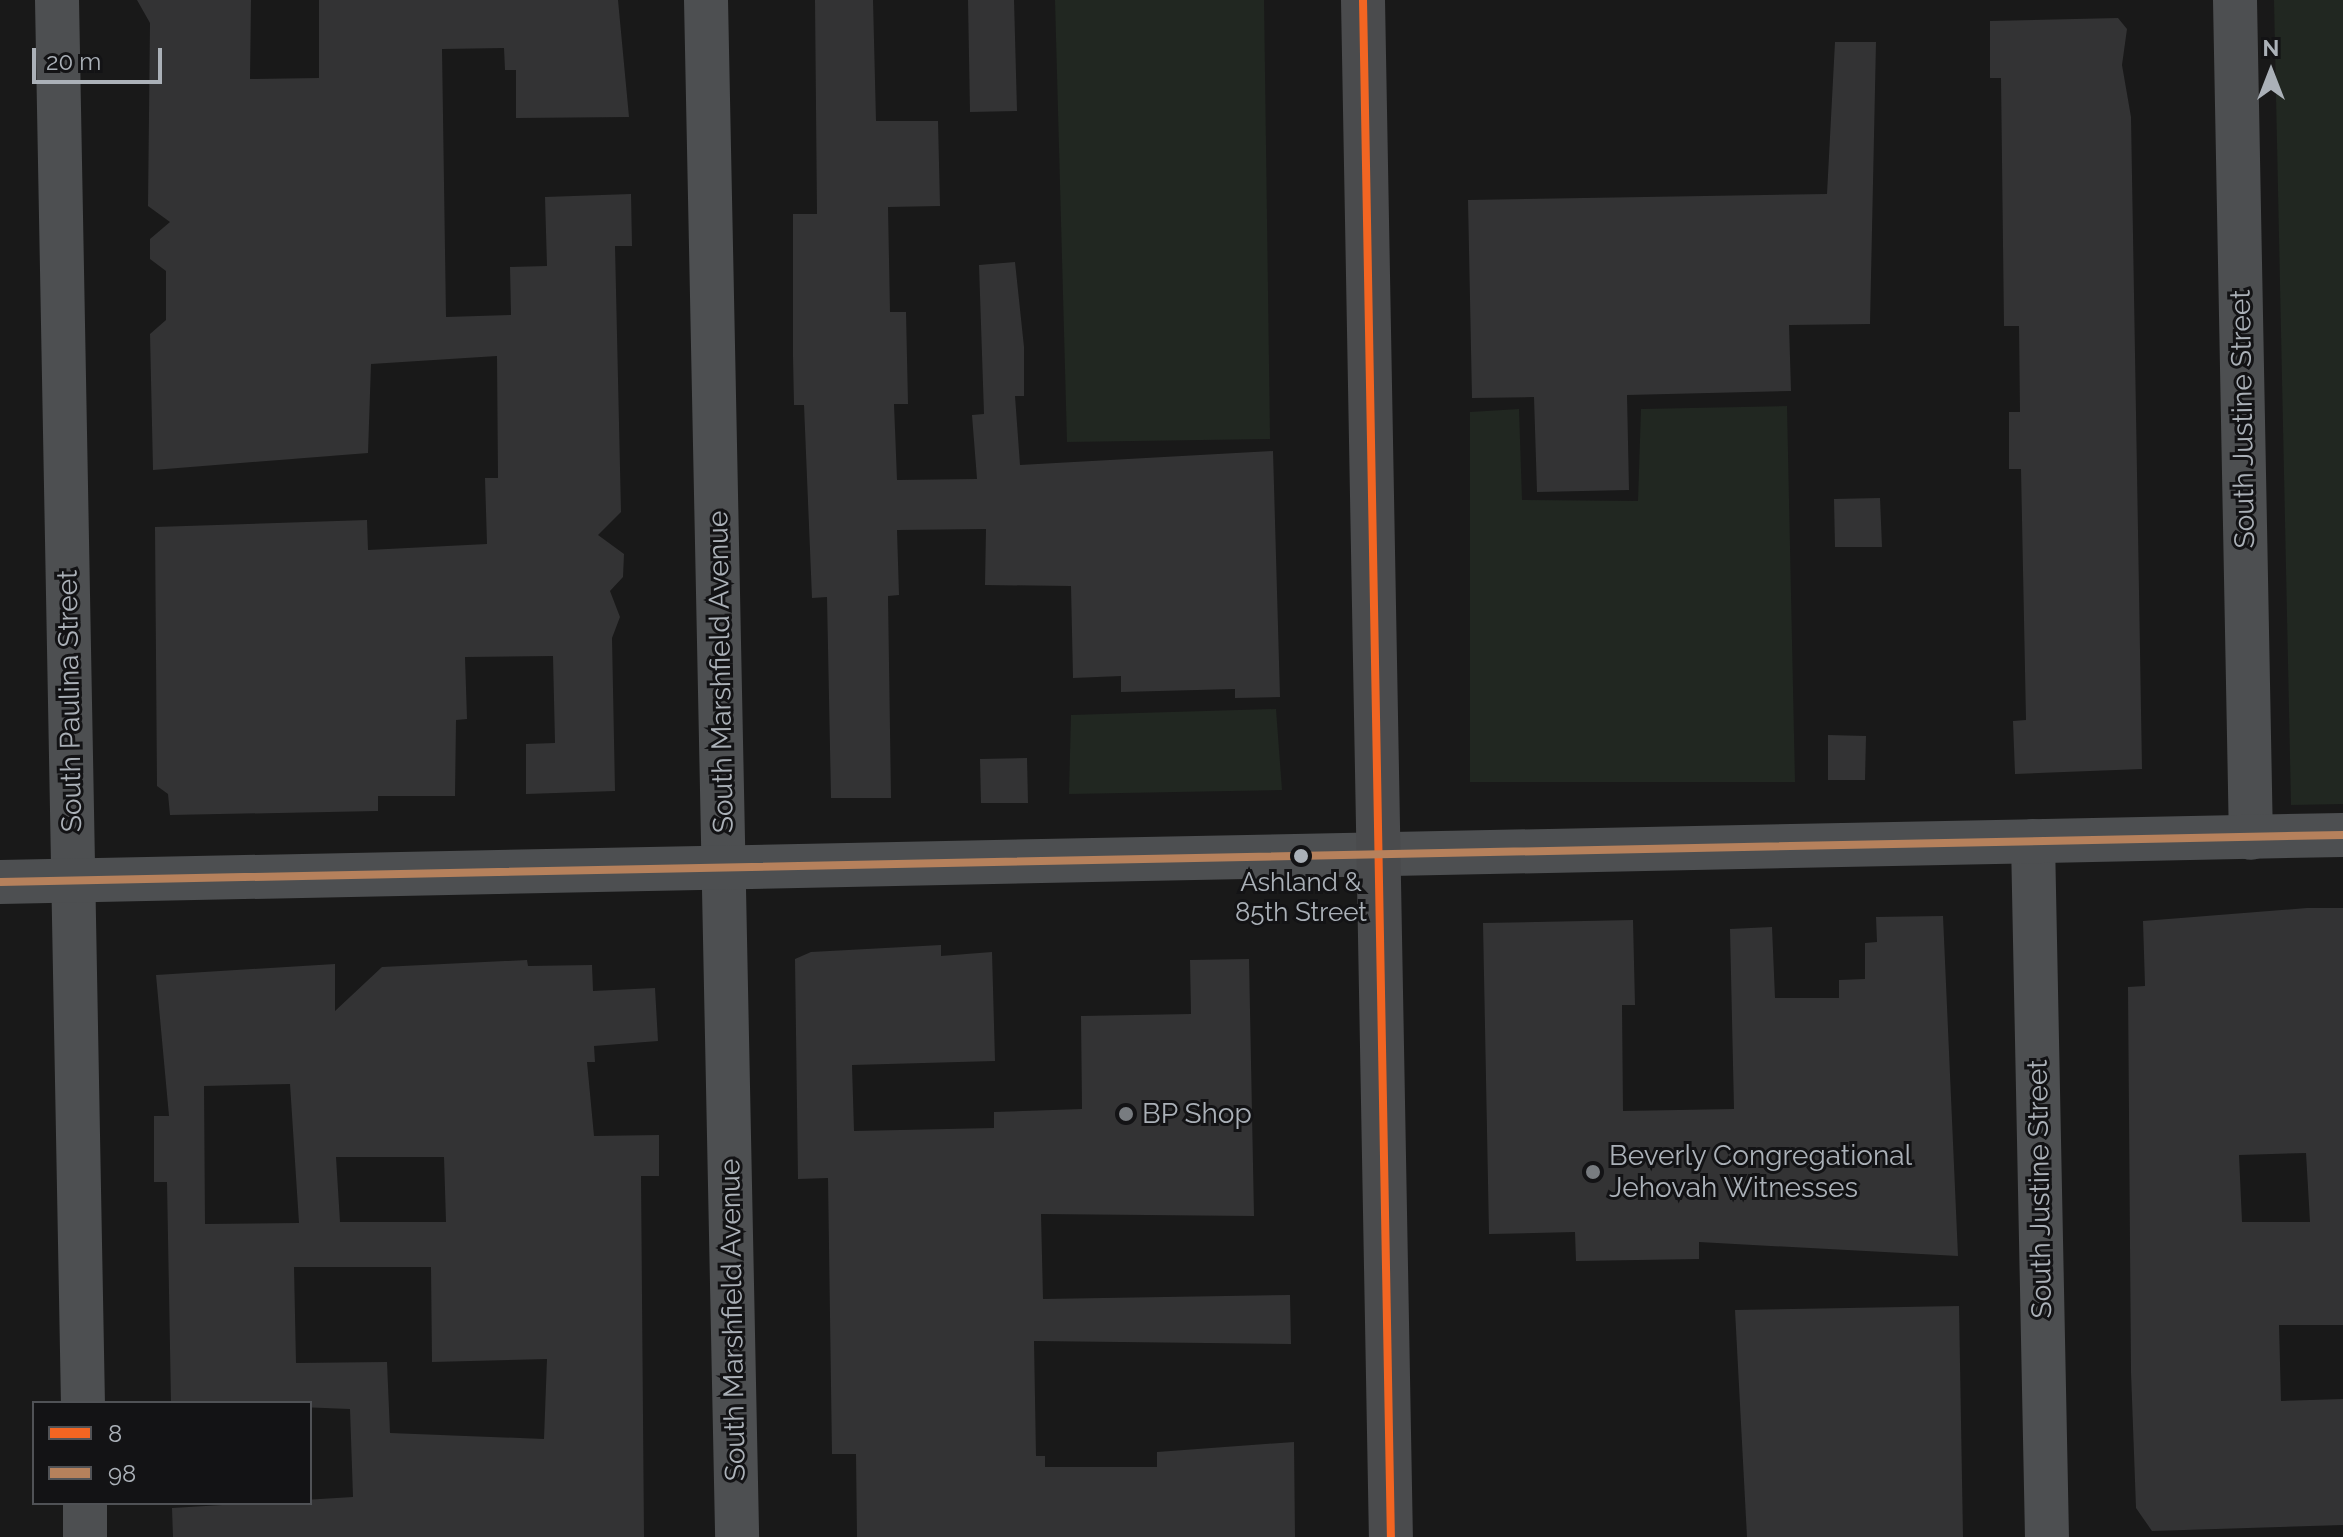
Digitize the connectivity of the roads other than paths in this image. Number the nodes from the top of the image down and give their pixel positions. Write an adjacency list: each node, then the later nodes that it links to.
1 (57, 0): 10 (street, South Paulina Street)
2 (706, 0): 9 (street, South Marshfield Avenue)
3 (1363, 0): 8 (main road)
4 (2235, 0): 6 (street, South Justine Street)
5 (2343, 835): 6 (street)
6 (2251, 838): 7 (street)
7 (2033, 841): 8 (street); 17 (street, South Justine Street)
8 (1377, 854): 9 (street); 16 (main road)
9 (726, 870): 10 (street); 15 (street, South Marshfield Avenue)
10 (73, 881): 11 (street); 12 (street, South Paulina Street)
11 (0, 882)
12 (83, 1401)
13 (85, 1505): 14 (street)
14 (85, 1537)
15 (737, 1537)
16 (1391, 1537)
17 (2047, 1537)

